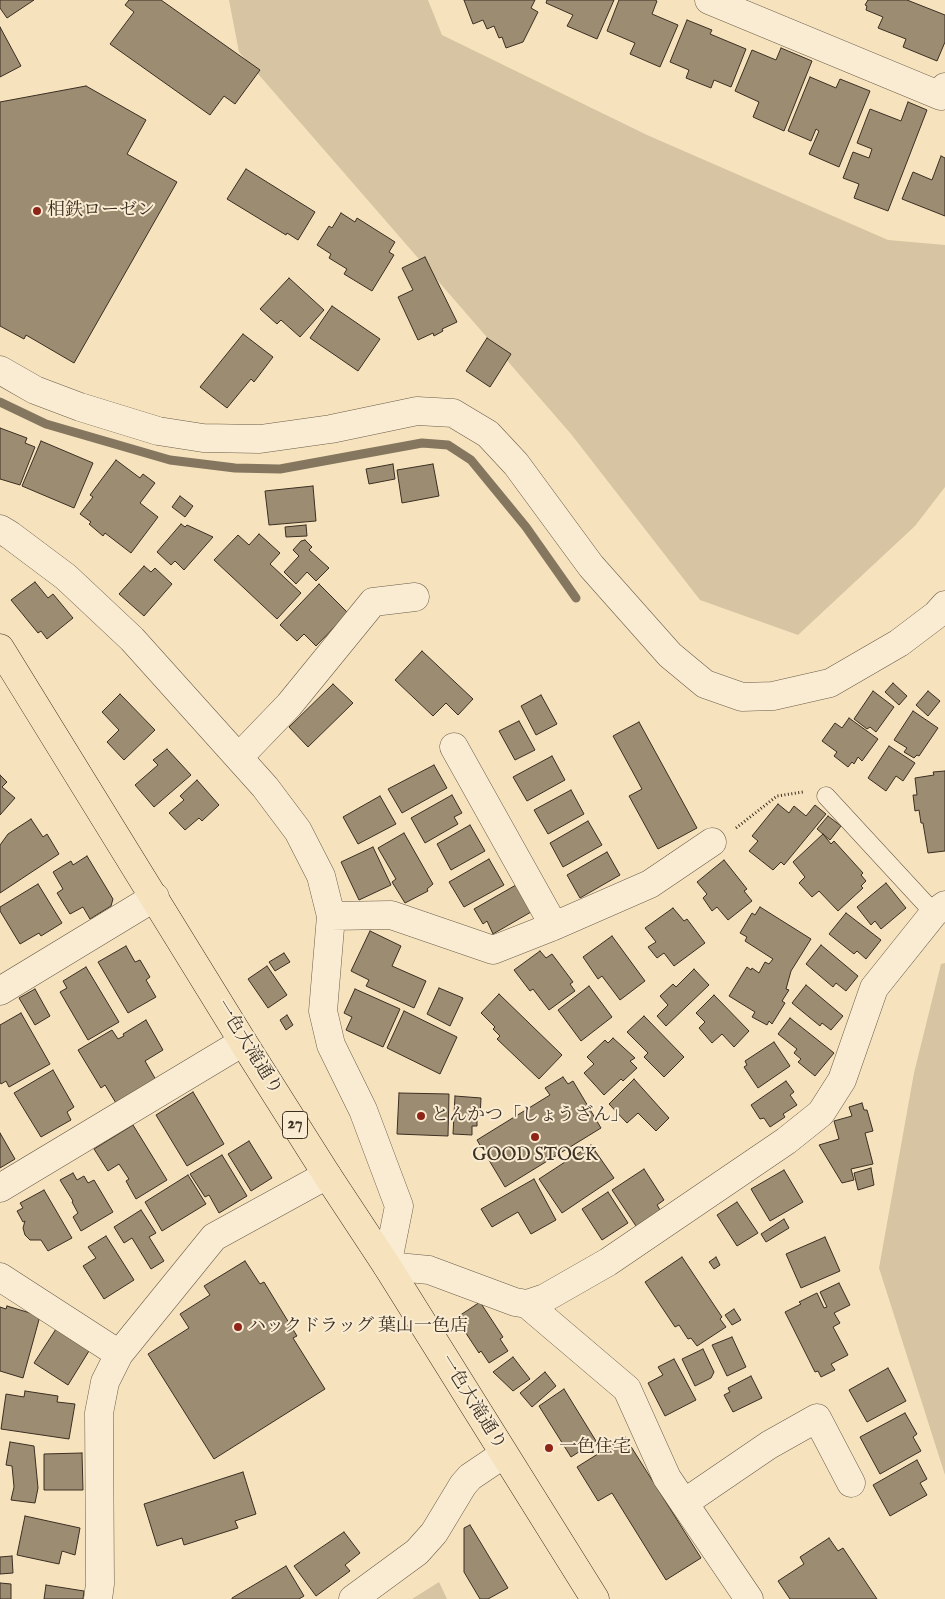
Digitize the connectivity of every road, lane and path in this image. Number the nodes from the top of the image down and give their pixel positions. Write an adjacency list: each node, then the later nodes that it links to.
1 (708, 0): 2 (street)
2 (945, 87)
3 (0, 370): 6 (street)
4 (0, 530): 9 (street)
5 (416, 597): 9 (street)
6 (945, 605)
7 (0, 648): 12 (main road, 一色大滝通り / 27)
8 (454, 747): 15 (street)
9 (239, 757): 14 (street)
10 (826, 796): 11 (path); 13 (lane)
11 (712, 842): 15 (street)
12 (155, 897): 16 (street); 17 (main road, 一色大滝通り / 27)
13 (940, 909): 22 (street)
14 (331, 916): 15 (street); 20 (street)
15 (554, 926)
16 (0, 991)
17 (243, 1042): 18 (main road, 一色大滝通り / 27); 19 (street)
18 (327, 1174): 20 (main road, 一色大滝通り / 27); 23 (street)
19 (0, 1188)
20 (387, 1266): 22 (street); 24 (main road, 一色大滝通り / 27)
21 (0, 1277): 23 (street)
22 (526, 1304): 26 (street)
23 (119, 1354): 27 (street)
24 (504, 1454): 28 (street); 29 (main road, 一色大滝通り / 27)
25 (851, 1483): 26 (street)
26 (684, 1503): 30 (street)
27 (98, 1599)
28 (353, 1599)
29 (595, 1599)
30 (749, 1599)

